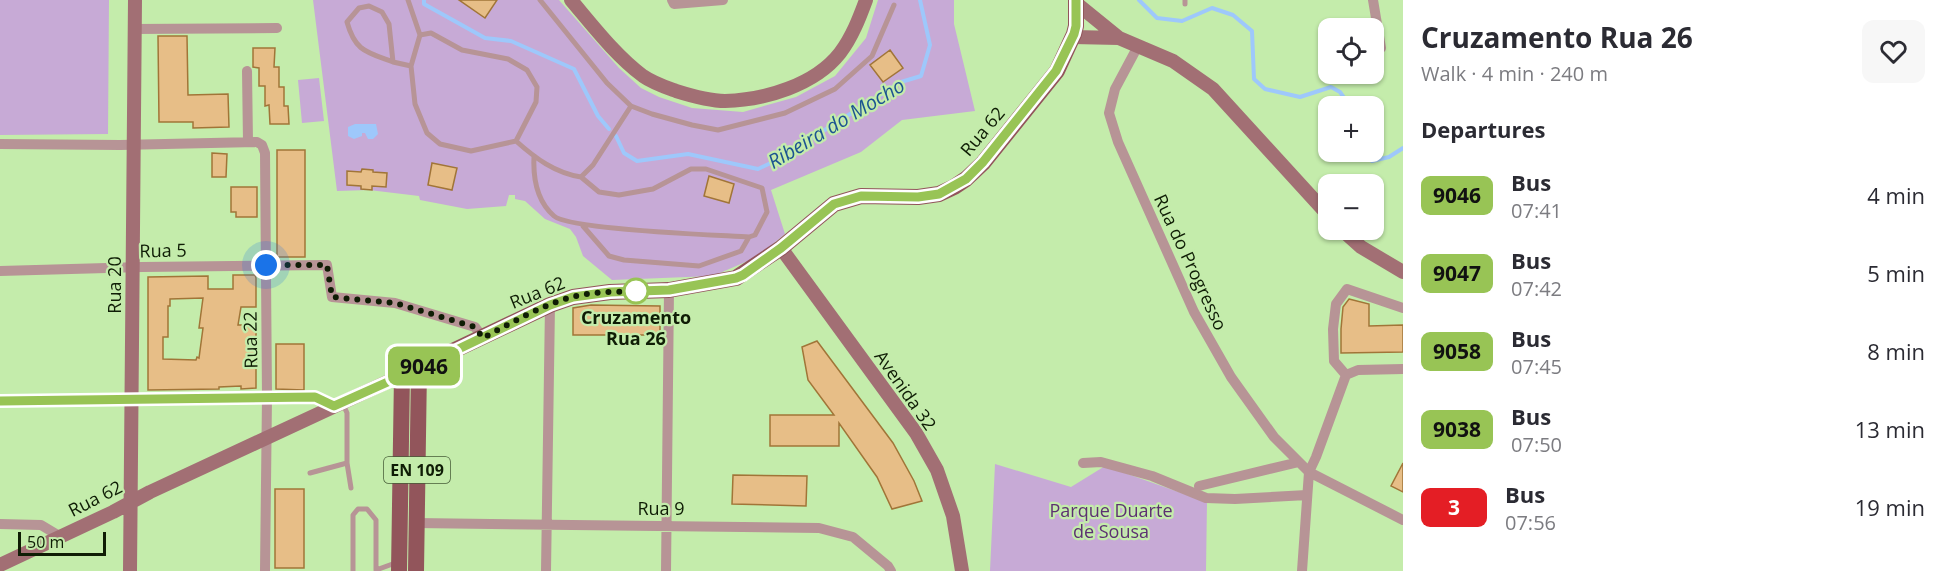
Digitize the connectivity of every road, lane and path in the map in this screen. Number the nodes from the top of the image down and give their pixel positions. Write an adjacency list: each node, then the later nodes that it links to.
1 (135, 0): 13 (main road, Rua 20)
2 (408, 0): 14 (lane)
3 (540, 0): 21 (lane)
4 (572, 0): 7 (main road)
5 (672, 0): 6 (street)
6 (723, 0)
7 (866, 0)
8 (1373, 0): 11 (street)
9 (1076, 2): 15 (main road, Rua 62); 16 (main road)
10 (894, 5): 21 (lane)
11 (1376, 18)
12 (277, 28): 13 (street)
13 (134, 29): 25 (main road, Rua 20)
14 (420, 35): 19 (lane); 22 (lane)
15 (1073, 37): 16 (main road); 32 (main road, Rua 62)
16 (1119, 38): 17 (main road)
17 (1138, 46): 28 (main road); 50 (street, Rua do Progresso)
18 (393, 62): 18 (lane); 19 (lane)
19 (411, 66): 22 (lane)
20 (247, 71): 23 (street)
21 (631, 106): 27 (lane)
22 (516, 141): 26 (lane)
23 (248, 142): 25 (street); 33 (street, Rua 22)
24 (0, 144): 25 (street)
25 (134, 144): 34 (main road, Rua 20)
26 (534, 158): 27 (lane); 29 (lane)
27 (581, 177): 30 (lane)
28 (1318, 204)
29 (583, 226): 30 (lane); 30 (lane)
30 (749, 237)
31 (1353, 240): 36 (main road)
32 (781, 248): 37 (main road, Rua 62); 75 (main road, Avenida 32)
33 (266, 265): 34 (street, Rua 5); 40 (street, Rua 5); 45 (street, Rua 22)
34 (132, 268): 35 (street, Rua 5); 46 (main road, Rua 20)
35 (0, 271)
36 (1403, 272)
37 (669, 290): 38 (main road, Rua 62); 62 (street)
38 (550, 305): 40 (main road, Rua 62); 63 (street)
39 (1403, 308): 44 (street)
40 (483, 338): 41 (main road, Rua 62)
41 (419, 368): 43 (main road, Rua 62); 60 (main road, EN 109)
42 (1403, 369): 44 (street)
43 (402, 375): 48 (main road, Rua 62); 66 (main road, EN 109)
44 (1346, 375): 53 (street)
45 (267, 397): 46 (street); 48 (street); 49 (street, Rua 22)
46 (132, 400): 47 (street); 58 (main road, Rua 20)
47 (0, 401)
48 (338, 404): 49 (main road, Rua 62); 51 (lane)
49 (267, 439): 58 (main road, Rua 62); 69 (street, Rua 22)
50 (1299, 462): 53 (street, Rua do Progresso); 55 (street)
51 (347, 463): 54 (lane); 56 (lane)
52 (1083, 463): 57 (street)
53 (1309, 472): 57 (street); 59 (street, Rua do Progresso)
54 (310, 473)
55 (1198, 486)
56 (351, 488)
57 (1307, 495): 76 (street)
58 (130, 502): 64 (main road, Rua 62); 68 (main road, Rua 20)
59 (1403, 520)
60 (416, 523): 63 (street, Rua 9); 71 (main road, EN 109)
61 (0, 524): 64 (street)
62 (666, 524): 63 (street, Rua 9); 73 (street); 74 (street, Rua 9)
63 (547, 525): 72 (street)
64 (61, 537): 65 (main road, Rua 62)
65 (0, 566)
66 (399, 566): 67 (lane)
67 (376, 570): 70 (lane)
68 (130, 571)
69 (265, 571)
70 (353, 571)
71 (416, 571)
72 (546, 571)
73 (666, 571)
74 (891, 571)
75 (962, 571)
76 (1302, 571)

